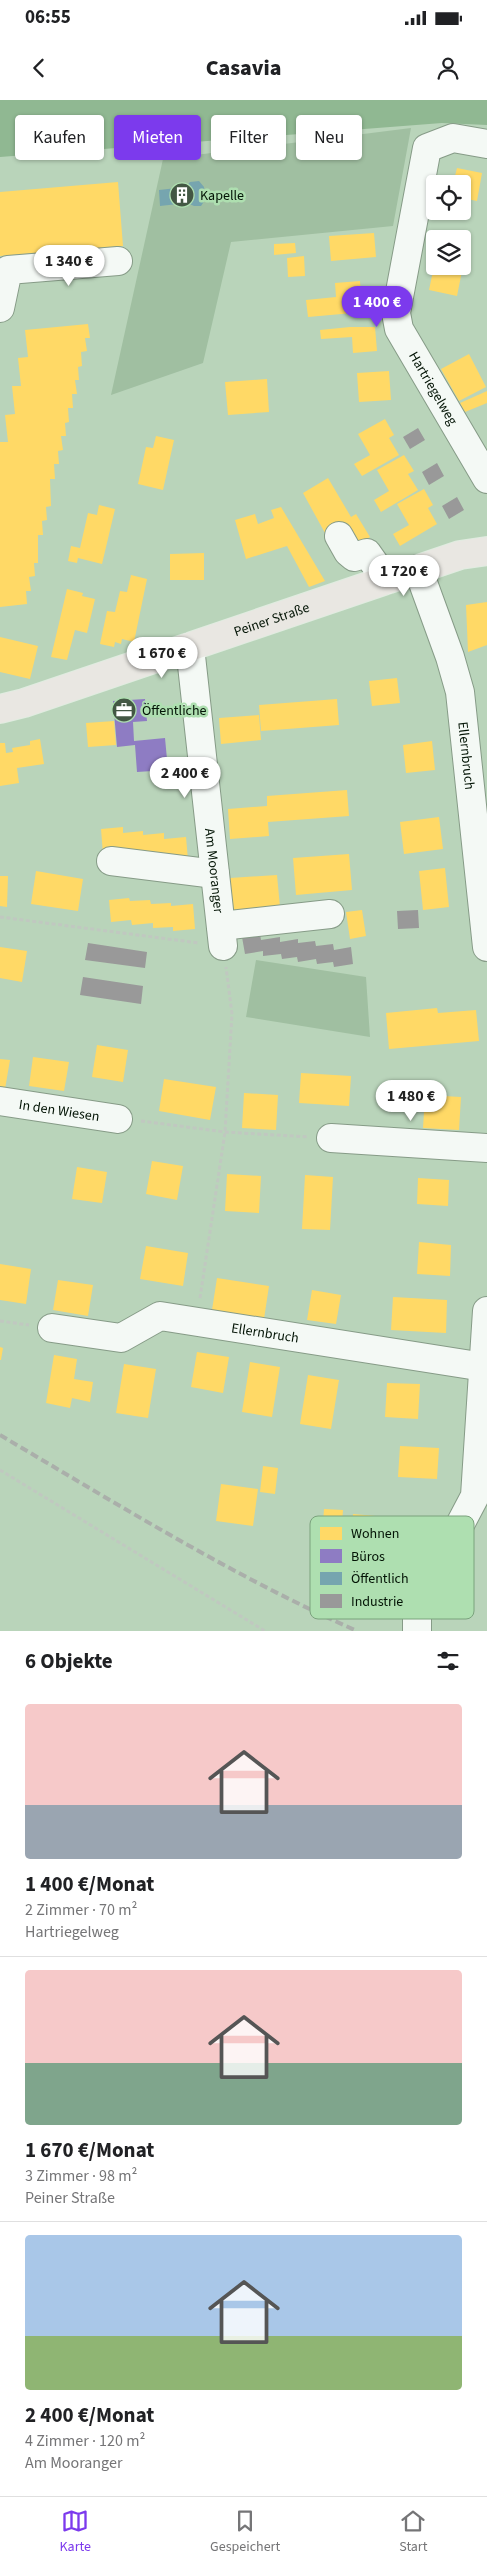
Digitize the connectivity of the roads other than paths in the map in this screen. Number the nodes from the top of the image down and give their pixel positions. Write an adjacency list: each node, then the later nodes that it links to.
1 (487, 144): 5 (street, Hartriegelweg)
2 (118, 261): 3 (street)
3 (4, 270): 4 (street)
4 (0, 308)
5 (487, 479)
6 (339, 536): 9 (street)
7 (487, 551): 8 (main road, Peiner Straße)
8 (418, 569): 9 (main road, Peiner Straße); 15 (street, Ellernbruch)
9 (386, 580): 10 (main road, Peiner Straße)
10 (190, 647): 11 (main road, Peiner Straße); 13 (street, Am Mooranger)
11 (0, 709)
12 (111, 861): 13 (street)
13 (215, 874): 14 (street, Am Mooranger)
14 (330, 914)
15 (487, 939)
16 (0, 1101): 17 (street, In den Wiesen)
17 (118, 1118)
18 (331, 1138): 19 (street)
19 (487, 1148)
20 (487, 1311): 22 (street)
21 (52, 1328): 22 (street, Ellernbruch)
22 (484, 1367): 23 (street)
23 (464, 1516)

